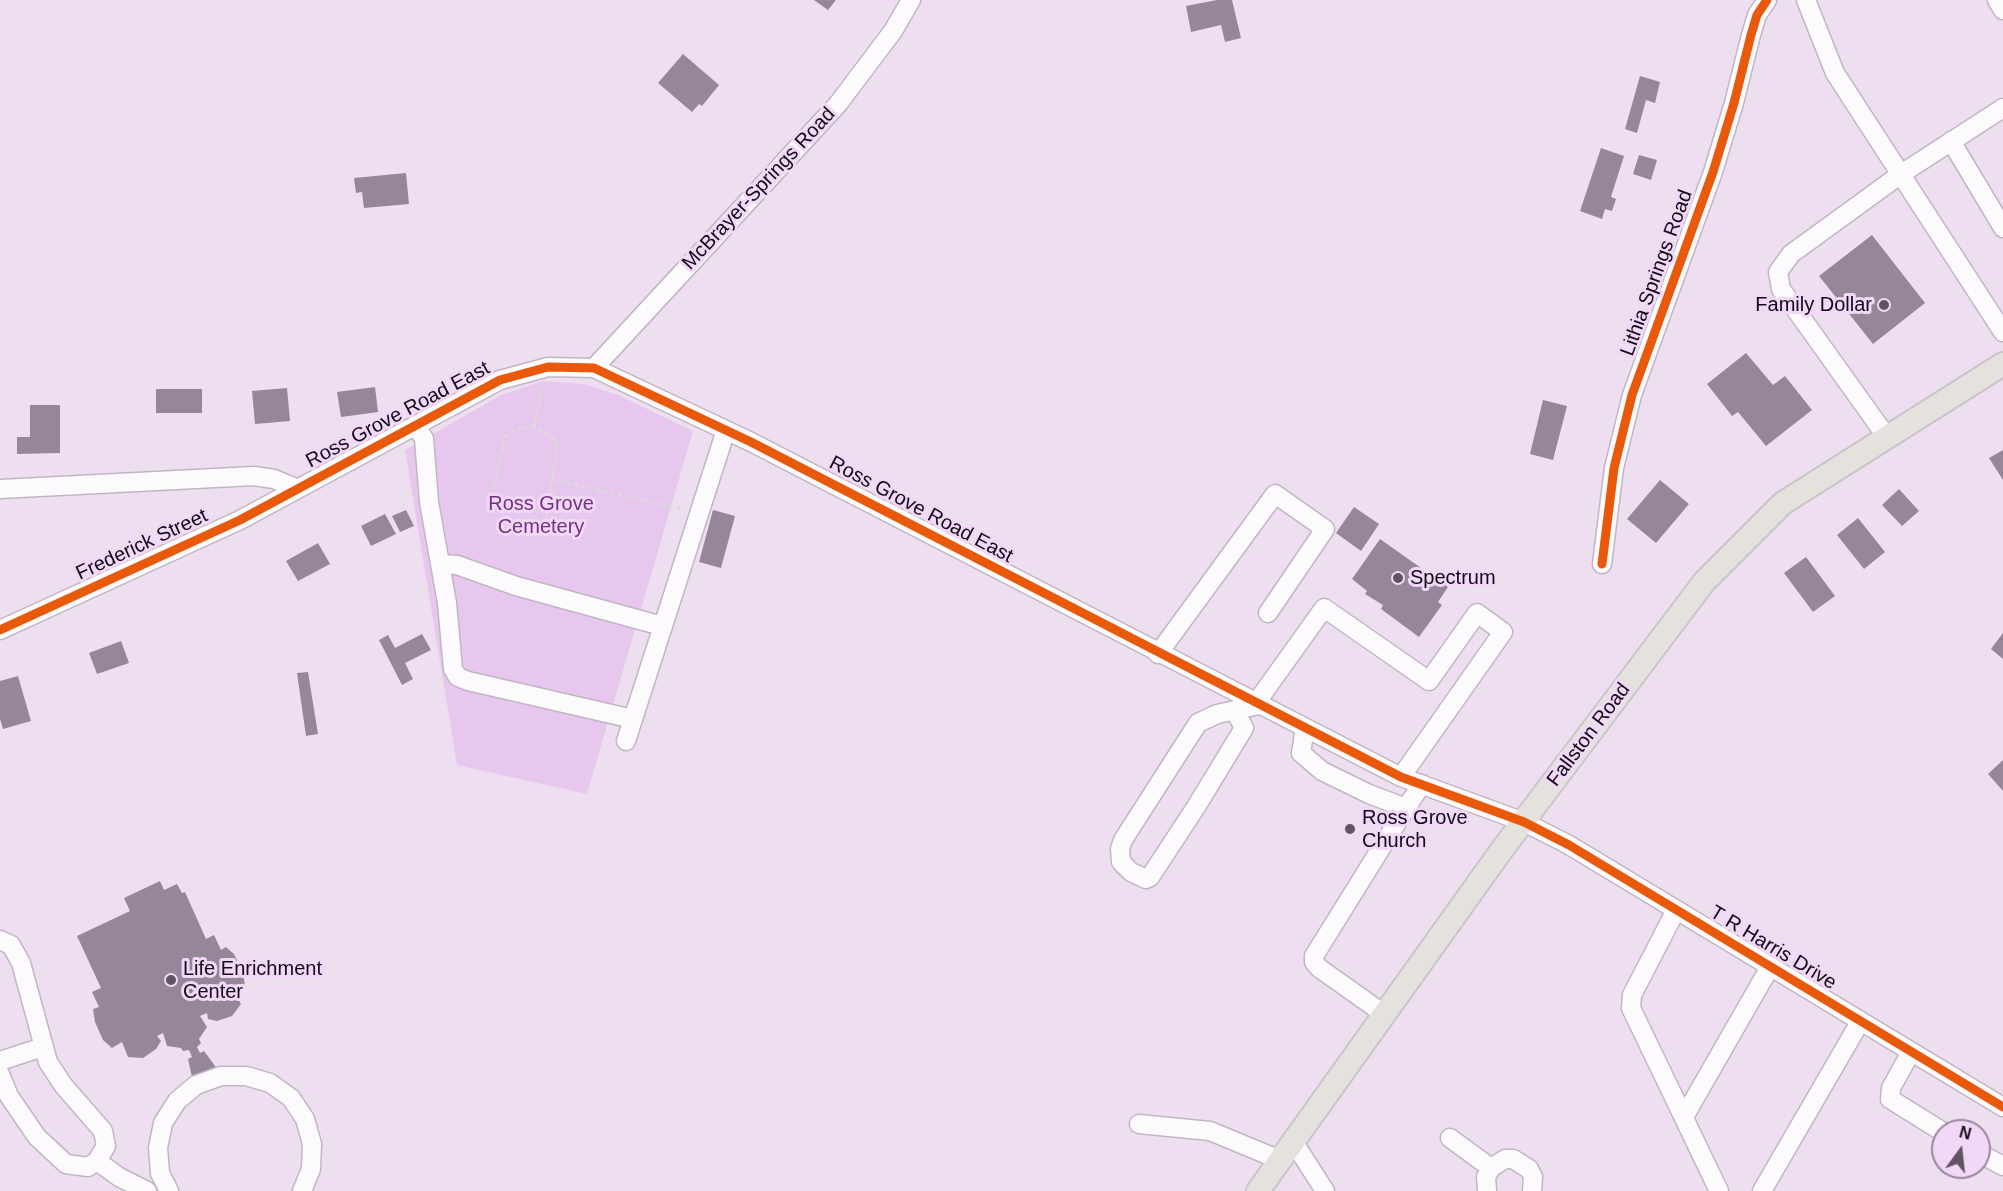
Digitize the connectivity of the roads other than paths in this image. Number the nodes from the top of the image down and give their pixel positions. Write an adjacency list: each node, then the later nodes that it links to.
1 (911, 0): 12 (street, McBrayer-Springs Road)
2 (1767, 0): 19 (street, Lithia Springs Road)
3 (1806, 0): 8 (street)
4 (1997, 0): 5 (street)
5 (2003, 10)
6 (2003, 108): 7 (street)
7 (1952, 141): 8 (street); 9 (street)
8 (1901, 174): 10 (street); 15 (street)
9 (2003, 228)
10 (2003, 332)
11 (2003, 364): 15 (main road, Fallston Road)
12 (594, 368): 13 (street, Ross Grove Road East); 14 (street, Ross Grove Road East)
13 (416, 425): 17 (street, Ross Grove Road East); 18 (street)
14 (726, 430): 21 (street); 23 (street, Ross Grove Road East)
15 (1886, 436): 34 (main road, Fallston Road)
16 (0, 489): 17 (street, Ross Grove Road East)
17 (298, 489): 22 (street, Frederick Street)
18 (441, 564): 21 (street); 28 (street)
19 (1602, 564)
20 (1268, 613): 23 (street)
21 (662, 626): 28 (street)
22 (0, 630)
23 (1158, 654): 26 (street, Ross Grove Road East)
24 (1429, 681): 25 (street); 25 (street); 26 (street)
25 (1455, 700): 31 (street)
26 (1257, 704): 27 (street); 29 (street, Ross Grove Road East)
27 (1235, 711): 27 (street)
28 (633, 719): 30 (street)
29 (1305, 728): 31 (street, Ross Grove Road East); 33 (street)
30 (626, 741)
31 (1401, 777): 32 (street, Ross Grove Road East)
32 (1422, 784): 33 (street); 34 (street, Ross Grove Road East)
33 (1406, 808): 38 (street)
34 (1524, 822): 35 (street, T R Harris Drive); 38 (main road, Fallston Road)
35 (1676, 910): 37 (street, T R Harris Drive); 45 (street)
36 (0, 939): 40 (street)
37 (1770, 967): 39 (street, T R Harris Drive); 45 (street)
38 (1384, 1014): 49 (main road, Fallston Road)
39 (1860, 1022): 41 (street, T R Harris Drive); 61 (street)
40 (43, 1047): 42 (street); 51 (street)
41 (1911, 1052): 44 (street, T R Harris Drive); 47 (street)
42 (0, 1061)
43 (0, 1074): 51 (street)
44 (2003, 1107)
45 (1684, 1117): 60 (street)
46 (1139, 1124): 50 (street)
47 (1931, 1124)
48 (1449, 1138): 52 (street)
49 (1293, 1141): 50 (main road, Fallston Road); 57 (street)
50 (1280, 1160): 56 (main road, Fallston Road)
51 (97, 1161): 53 (street)
52 (1491, 1167): 58 (street); 59 (street)
53 (147, 1191)
54 (169, 1191): 55 (street)
55 (302, 1191)
56 (1258, 1191)
57 (1325, 1191)
58 (1487, 1191)
59 (1532, 1191)
60 (1719, 1191)
61 (1762, 1191)

